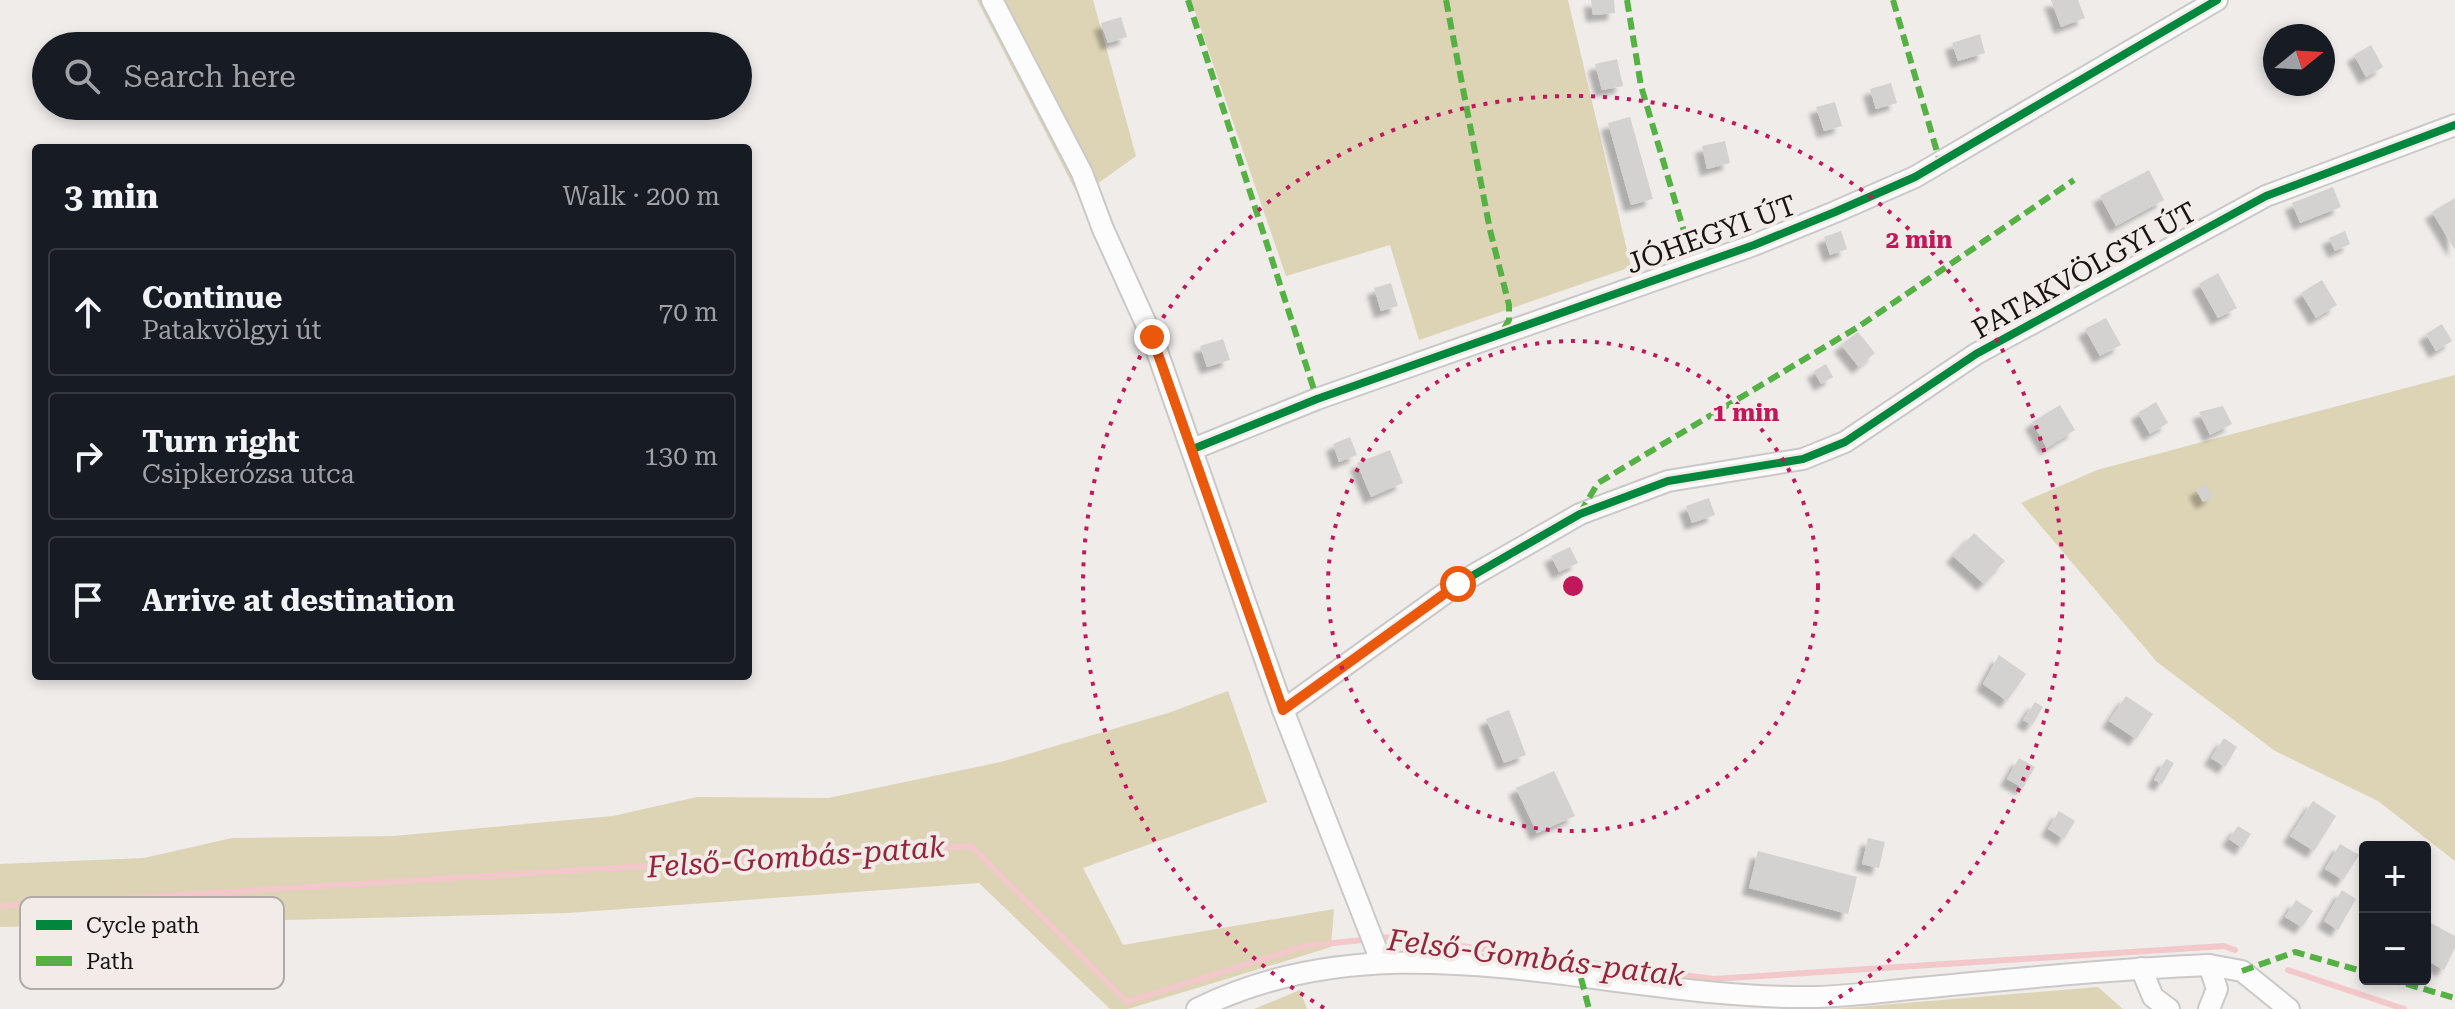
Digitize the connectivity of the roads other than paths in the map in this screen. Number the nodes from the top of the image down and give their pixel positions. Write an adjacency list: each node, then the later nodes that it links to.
1 (992, 0): 4 (street)
2 (2217, 0): 4 (street, JÓHEGYI ÚT)
3 (2455, 125): 5 (street, PATAKVÖLGYI ÚT)
4 (1193, 449): 5 (street)
5 (1283, 710): 6 (street)
6 (1378, 955): 8 (street); 9 (street)
7 (2209, 965): 8 (street); 11 (street); 12 (street)
8 (2141, 968): 10 (street)
9 (1197, 1009)
10 (2169, 1009)
11 (2209, 1009)
12 (2289, 1009)

